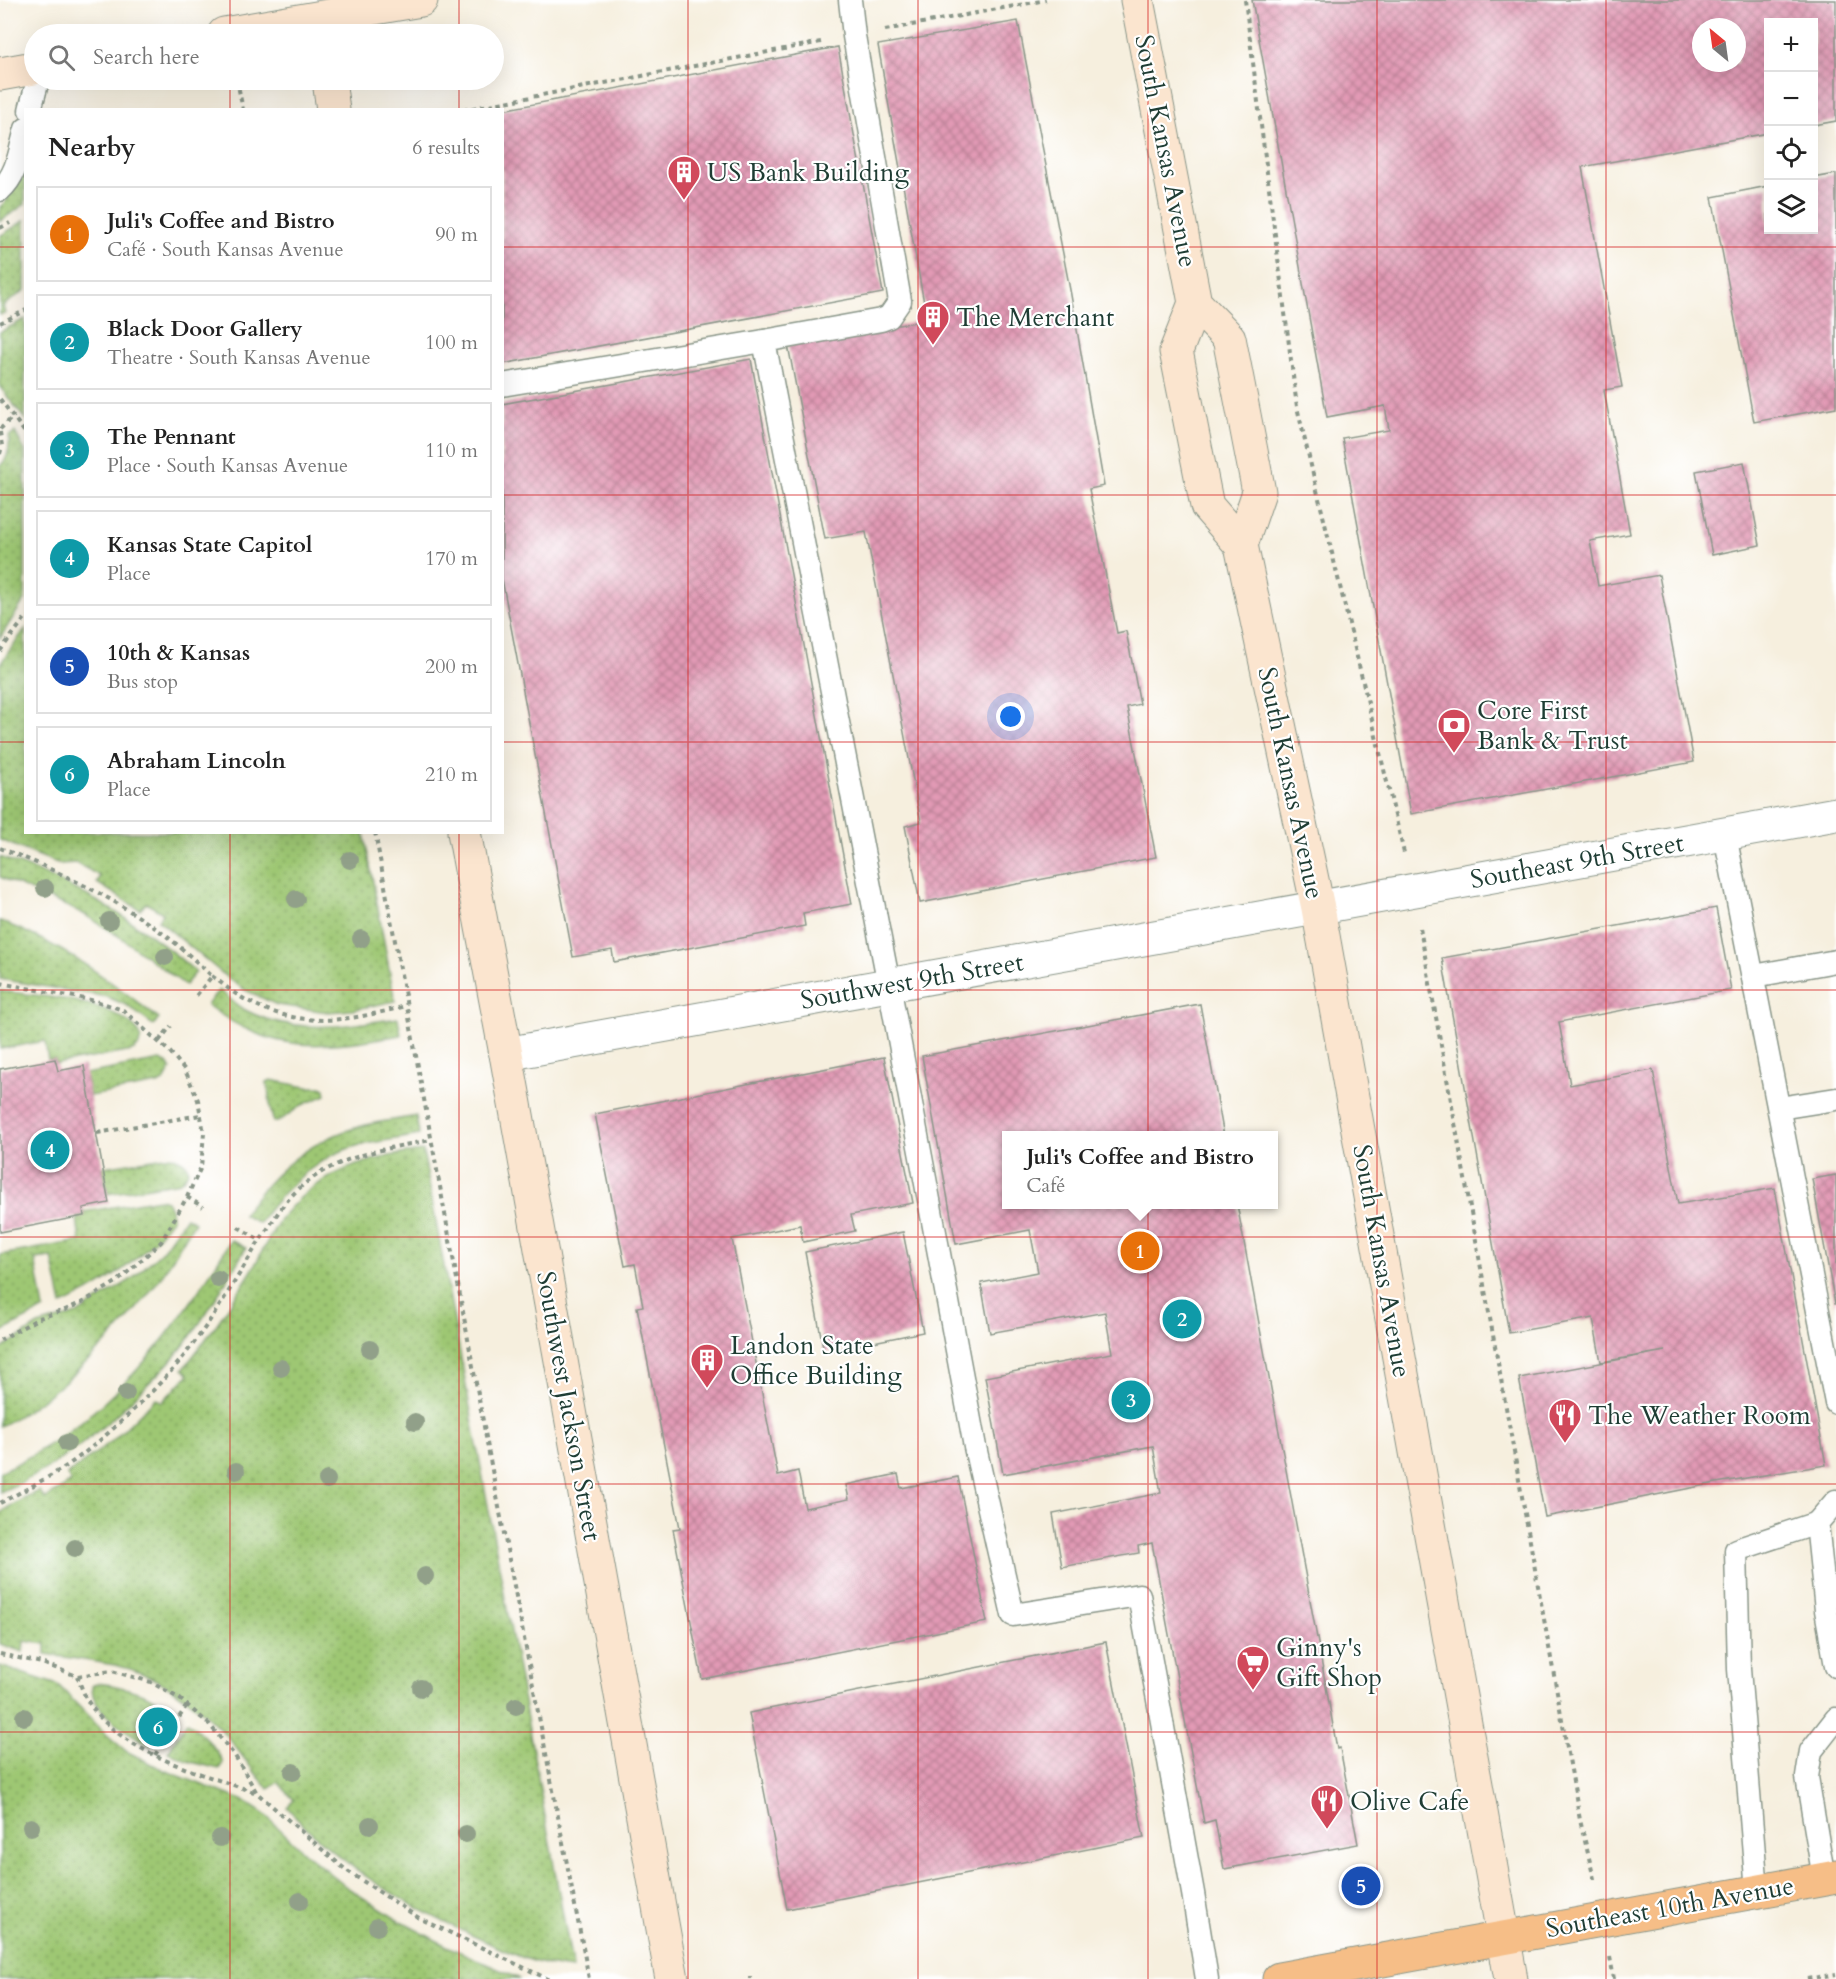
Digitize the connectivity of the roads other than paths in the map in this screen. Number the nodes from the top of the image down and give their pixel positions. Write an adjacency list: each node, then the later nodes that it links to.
1 (421, 0): 4 (main road)
2 (850, 0): 14 (lane)
3 (1137, 0): 13 (main road, South Kansas Avenue)
4 (330, 24)
5 (24, 70): 6 (main road)
6 (0, 74)
7 (35, 90): 9 (lane)
8 (330, 90): 10 (main road)
9 (31, 108)
10 (333, 108)
11 (24, 136): 12 (lane)
12 (0, 190)
13 (1195, 303): 16 (main road, South Kansas Avenue); 16 (main road, South Kansas Avenue)
14 (764, 341): 15 (lane); 23 (lane)
15 (504, 385)
16 (1241, 545): 20 (main road, South Kansas Avenue)
17 (1836, 814): 19 (street, Southeast 9th Street)
18 (464, 834): 24 (main road, Southwest Jackson Street)
19 (1725, 835): 20 (street, Southeast 9th Street); 22 (lane)
20 (1318, 908): 23 (street, Southwest 9th Street); 34 (main road, South Kansas Avenue)
21 (1836, 961): 22 (lane)
22 (1754, 976): 26 (lane)
23 (889, 985): 24 (street, Southwest 9th Street); 36 (lane)
24 (506, 1054): 35 (main road, Southwest Jackson Street)
25 (1836, 1098): 26 (lane)
26 (1779, 1108): 27 (lane)
27 (1836, 1403)
28 (1836, 1501): 29 (lane)
29 (1817, 1522): 30 (lane); 33 (lane)
30 (1836, 1666)
31 (1836, 1719): 32 (lane)
32 (1830, 1878): 33 (main road, Southeast 10th Avenue)
33 (1757, 1891): 34 (main road, Southeast 10th Avenue)
34 (1504, 1938): 37 (main road, Southeast 10th Avenue); 38 (main road, South Kansas Avenue)
35 (672, 1979)
36 (1207, 1979)
37 (1279, 1979)
38 (1511, 1979)

